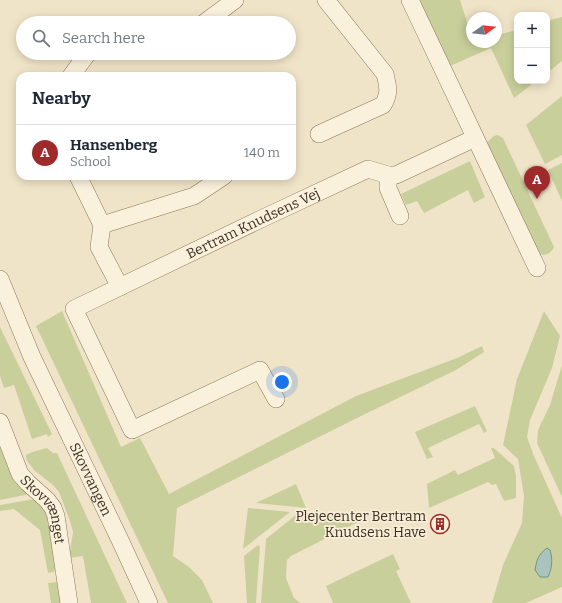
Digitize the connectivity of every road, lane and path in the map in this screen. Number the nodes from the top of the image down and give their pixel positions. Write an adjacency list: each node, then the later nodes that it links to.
1 (235, 0): 4 (street)
2 (326, 0): 7 (street)
3 (410, 0): 8 (street)
4 (213, 16)
5 (83, 60): 6 (street)
6 (74, 72)
7 (319, 134)
8 (475, 138): 9 (street); 14 (street)
9 (388, 175): 12 (street); 16 (street, Bertram Knudsens Vej)
10 (80, 180): 13 (street)
11 (218, 180): 13 (street)
12 (400, 216)
13 (102, 225): 16 (street)
14 (537, 268)
15 (0, 279): 18 (street, Skovvangen)
16 (120, 287): 19 (street, Bertram Knudsens Vej)
17 (0, 302): 18 (street, Skovvangen)
18 (32, 357): 22 (street, Skovvangen)
19 (276, 399)
20 (0, 422): 21 (street, Skovvænget)
21 (69, 603)
22 (149, 603)

